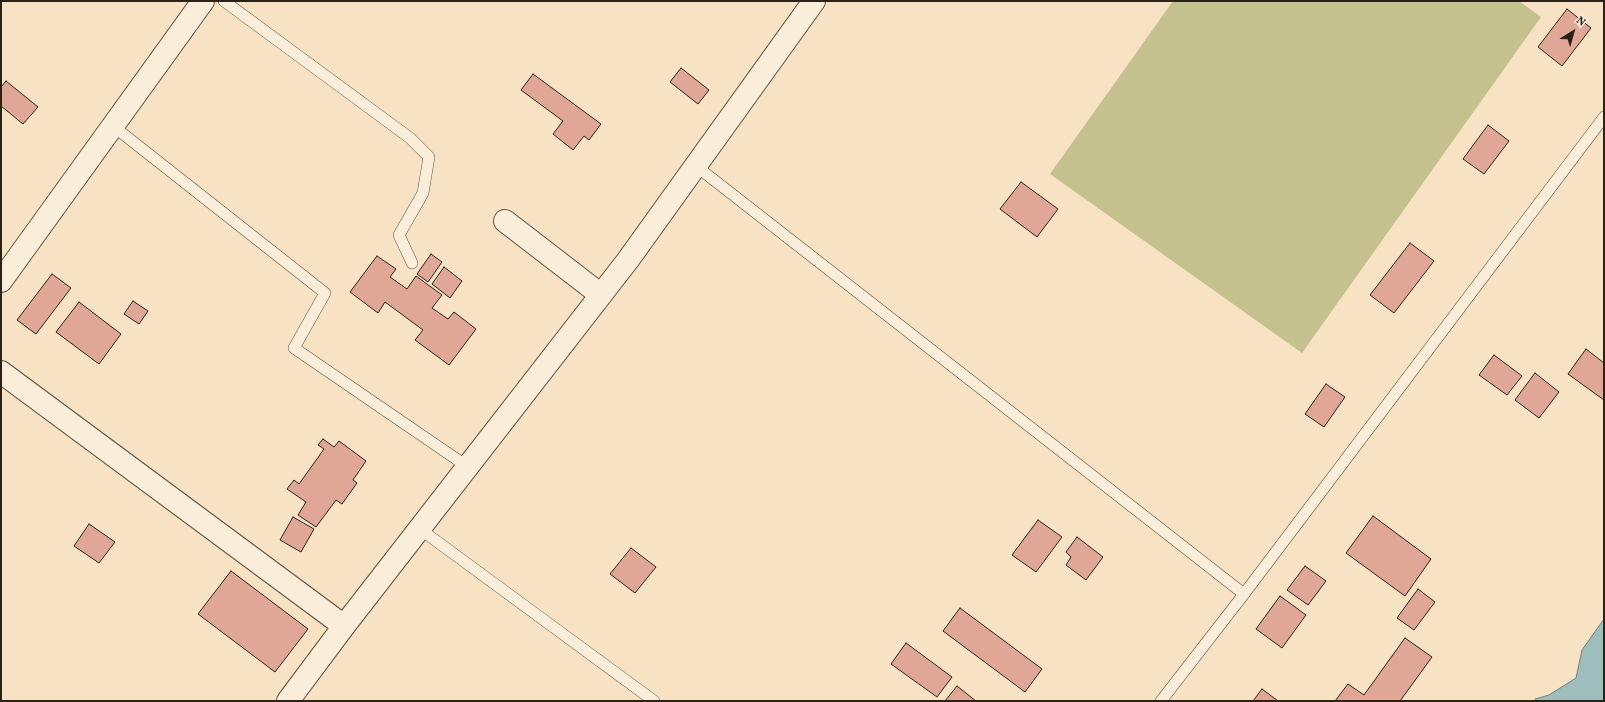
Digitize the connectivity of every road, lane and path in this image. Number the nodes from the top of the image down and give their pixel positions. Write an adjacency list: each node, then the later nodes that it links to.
1 (203, 1): 5 (street)
2 (224, 1): 8 (lane)
3 (814, 1): 6 (street)
4 (1604, 117): 14 (lane)
5 (113, 126): 9 (street); 12 (lane)
6 (696, 166): 10 (street); 14 (lane)
7 (506, 221): 10 (street)
8 (412, 263)
9 (1, 281)
10 (601, 295): 12 (street)
11 (1, 372): 15 (street)
12 (468, 467): 13 (street)
13 (420, 529): 15 (street); 17 (lane)
14 (1244, 594): 18 (lane)
15 (344, 626): 16 (street)
16 (288, 701)
17 (654, 701)
18 (1161, 701)

